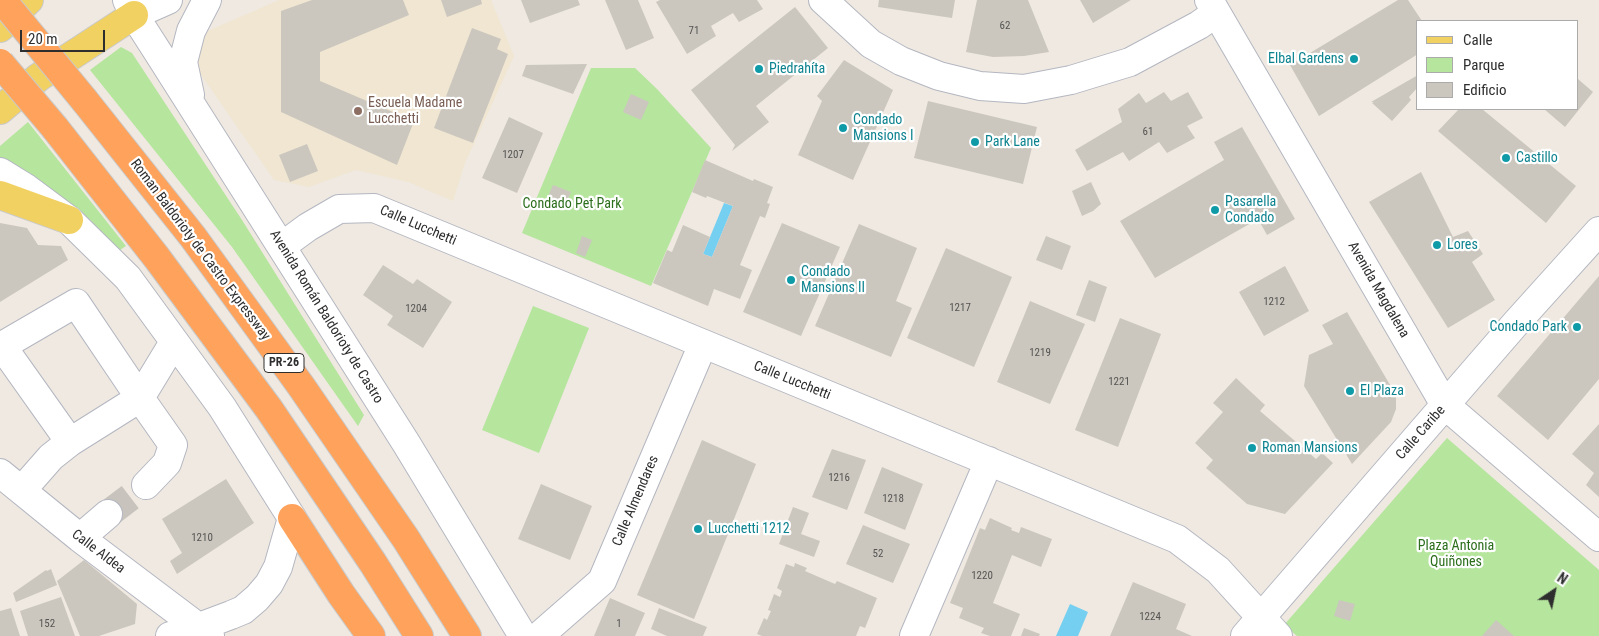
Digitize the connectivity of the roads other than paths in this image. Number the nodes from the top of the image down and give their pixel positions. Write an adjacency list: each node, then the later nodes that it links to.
1 (2, 0): 35 (highway, Roman Baldorioty de Castro Expressway / PR-26, bridge)
2 (29, 0): 8 (main road)
3 (168, 0): 7 (street)
4 (207, 0): 10 (street)
5 (823, 0): 6 (street)
6 (1212, 6): 20 (street, Avenida Magdalena)
7 (130, 7): 10 (street, Avenida Román Baldorioty de Castro); 11 (main road)
8 (0, 28)
9 (0, 63): 34 (highway, PR-26, bridge)
10 (192, 106): 16 (street, Avenida Román Baldorioty de Castro)
11 (0, 110)
12 (0, 172): 14 (street)
13 (0, 195): 14 (main road)
14 (69, 220): 17 (street)
15 (1599, 231): 20 (street, Calle Caribe)
16 (282, 246): 18 (street, Calle Lucchetti); 36 (street, Avenida Román Baldorioty de Castro)
17 (174, 342): 19 (street); 27 (street)
18 (702, 344): 22 (street, Calle Lucchetti); 37 (street, Calle Almendares)
19 (140, 398): 21 (street); 21 (street); 24 (street)
20 (1445, 405): 28 (street, Avenida Magdalena); 30 (street, Calle Caribe)
21 (70, 442): 25 (street)
22 (989, 461): 30 (street, Calle Lucchetti); 38 (street)
23 (0, 473): 25 (street, Calle Aldea)
24 (146, 485)
25 (22, 490): 29 (street, Calle Aldea)
26 (108, 514): 29 (street)
27 (292, 518): 31 (street); 33 (highway)
28 (1599, 537)
29 (80, 538): 31 (street, Calle Aldea)
30 (1261, 630)
31 (205, 632): 32 (street)
32 (170, 636)
33 (371, 636)
34 (419, 636)
35 (467, 636)
36 (523, 636)
37 (539, 636)
38 (914, 636)

